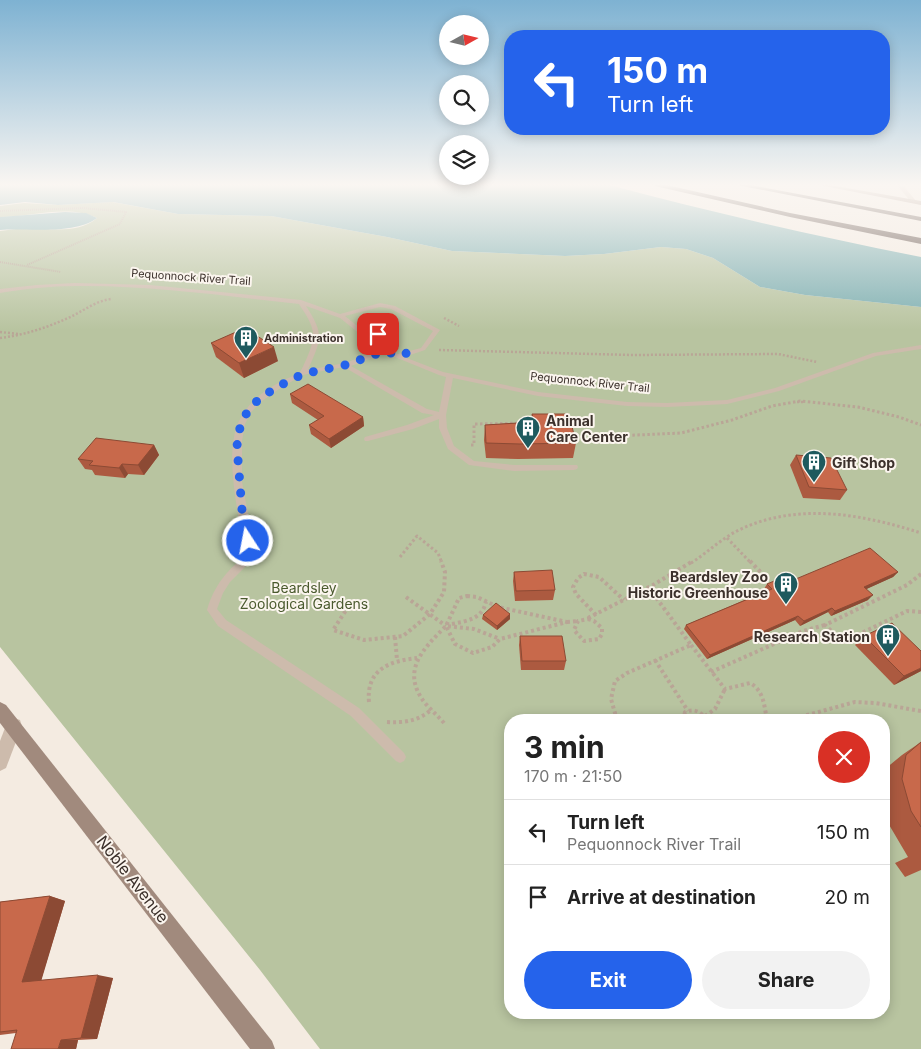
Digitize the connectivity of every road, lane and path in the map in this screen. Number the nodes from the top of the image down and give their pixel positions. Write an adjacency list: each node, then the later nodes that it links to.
1 (100, 233): 5 (path)
2 (880, 233): 3 (highway)
3 (921, 241)
4 (0, 262): 5 (path)
5 (25, 266): 6 (path)
6 (69, 273)
7 (0, 291): 9 (lane)
8 (119, 298): 13 (path)
9 (301, 302): 10 (lane); 22 (lane)
10 (338, 316): 16 (lane); 17 (lane)
11 (0, 332): 13 (path)
12 (378, 334): 18 (path)
13 (26, 335): 14 (path)
14 (0, 338)
15 (921, 347): 23 (lane)
16 (423, 348): 18 (lane); 21 (path)
17 (385, 351): 19 (lane); 20 (lane)
18 (407, 353): 19 (lane)
19 (399, 356): 23 (lane)
20 (345, 365): 22 (lane); 24 (lane)
21 (814, 366)
22 (303, 374): 71 (lane)
23 (450, 376): 24 (lane)
24 (442, 415): 27 (lane); 29 (lane)
25 (531, 422): 29 (path)
26 (921, 424): 28 (path)
27 (368, 439)
28 (612, 443)
29 (450, 444): 30 (lane)
30 (574, 467)
31 (921, 533): 32 (path)
32 (727, 538): 35 (path); 36 (path)
33 (400, 557): 42 (path)
34 (921, 574): 47 (path)
35 (771, 583)
36 (649, 588): 38 (path); 51 (path)
37 (406, 597): 42 (path)
38 (624, 600): 43 (path); 43 (path)
39 (352, 601): 49 (path)
40 (486, 602): 46 (path); 48 (path); 48 (path)
41 (921, 612): 47 (path)
42 (430, 614): 48 (path); 49 (path)
43 (596, 615): 44 (path)
44 (588, 618): 45 (path); 45 (path)
45 (578, 621): 46 (path)
46 (567, 622): 50 (path)
47 (825, 625): 55 (path)
48 (446, 626): 50 (path); 50 (path); 52 (path)
49 (395, 637): 53 (path)
50 (500, 638)
51 (691, 645): 54 (path); 55 (path)
52 (417, 658): 53 (path); 58 (path)
53 (397, 660): 57 (path)
54 (655, 660): 60 (path); 62 (path)
55 (712, 672): 56 (path)
56 (725, 689): 65 (path); 66 (path)
57 (370, 708)
58 (432, 709): 68 (path); 69 (path)
59 (0, 710): 70 (main road, Noble Avenue)
60 (688, 711): 63 (path); 64 (path)
61 (921, 711): 67 (path)
62 (616, 714)
63 (685, 714)
64 (700, 714)
65 (711, 714)
66 (766, 714)
67 (811, 714)
68 (385, 722)
69 (444, 723)
70 (14, 726): 72 (street); 73 (main road, Noble Avenue)
71 (400, 757)
72 (0, 762)
73 (264, 1049)

